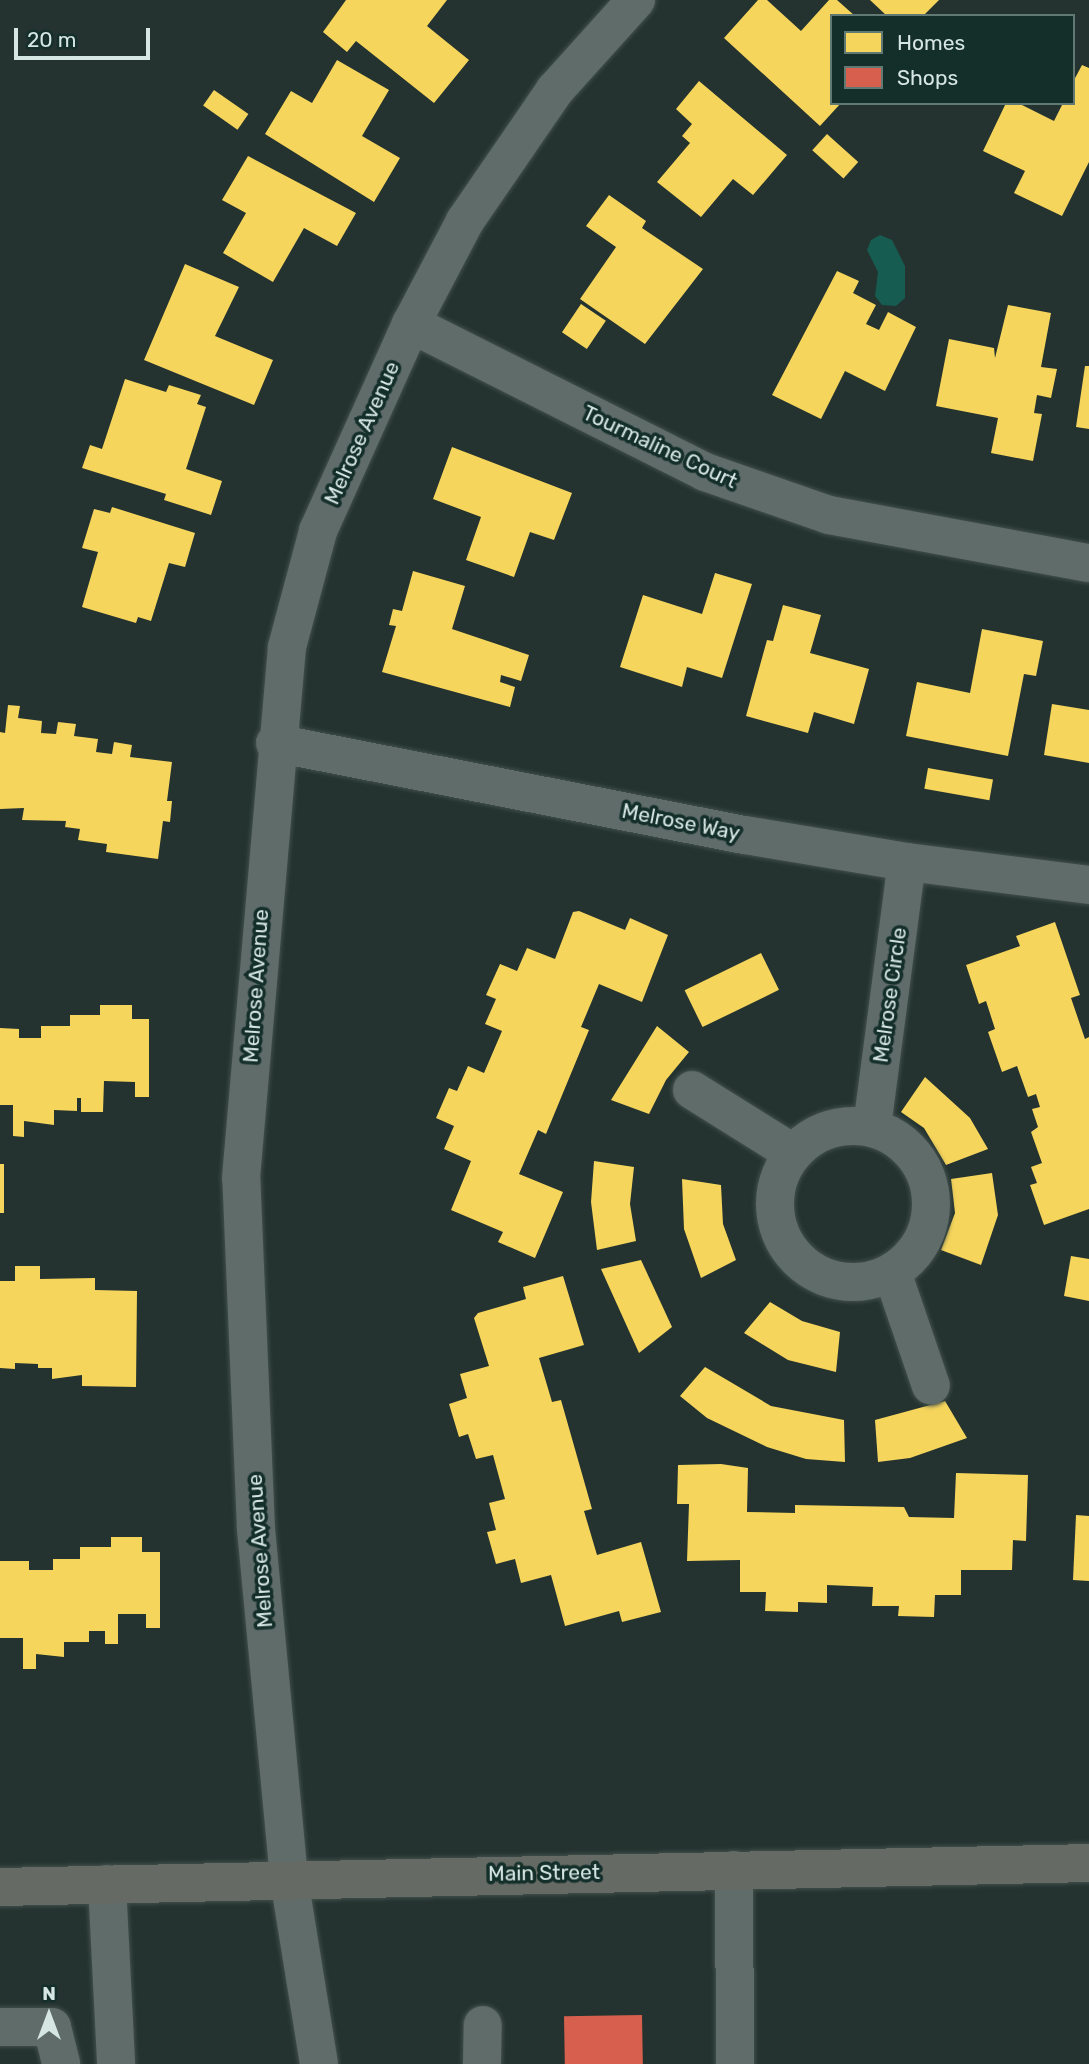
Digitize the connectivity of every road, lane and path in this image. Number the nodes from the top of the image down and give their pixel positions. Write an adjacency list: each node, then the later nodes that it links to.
1 (636, 0): 2 (street, Melrose Avenue)
2 (411, 324): 3 (street, Tourmaline Court); 4 (street, Melrose Avenue)
3 (1089, 563)
4 (275, 743): 5 (street, Melrose Way); 14 (street, Melrose Avenue)
5 (907, 863): 6 (street, Melrose Way); 8 (street, Melrose Circle)
6 (1089, 885)
7 (692, 1090): 9 (street)
8 (872, 1127): 9 (street); 10 (street)
9 (793, 1153): 10 (street)
10 (892, 1272): 11 (street)
11 (931, 1386)
12 (1089, 1863): 13 (main road, Main Street)
13 (734, 1870): 14 (main road, Main Street); 23 (street)
14 (289, 1878): 15 (main road, Main Street); 21 (street, Melrose Avenue)
15 (107, 1884): 16 (main road, Main Street); 20 (street)
16 (0, 1887)
17 (483, 2025): 22 (street)
18 (0, 2027): 19 (street)
19 (61, 2064)
20 (116, 2064)
21 (319, 2064)
22 (482, 2064)
23 (735, 2064)

